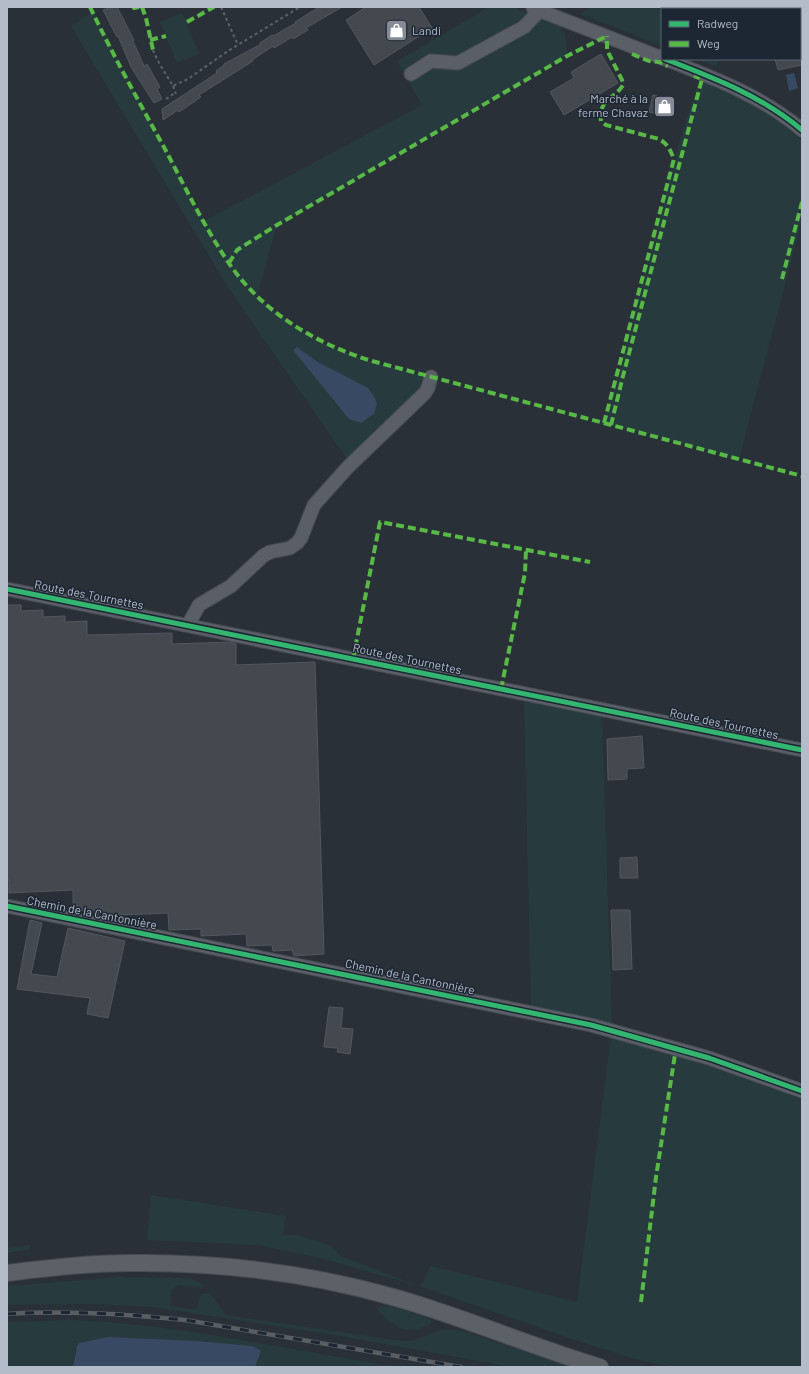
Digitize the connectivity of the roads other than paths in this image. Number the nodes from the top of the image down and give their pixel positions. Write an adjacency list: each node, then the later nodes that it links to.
1 (536, 9): 2 (street); 4 (street)
2 (661, 58)
3 (669, 60): 5 (street)
4 (411, 74)
5 (800, 125)
6 (431, 377): 8 (street)
7 (7, 589): 8 (street, Route des Tournettes)
8 (188, 625): 9 (street, Route des Tournettes)
9 (802, 750)
10 (7, 906): 11 (street, Chemin de la Cantonnière)
11 (802, 1091)
12 (7, 1273): 13 (main road)
13 (600, 1367)

